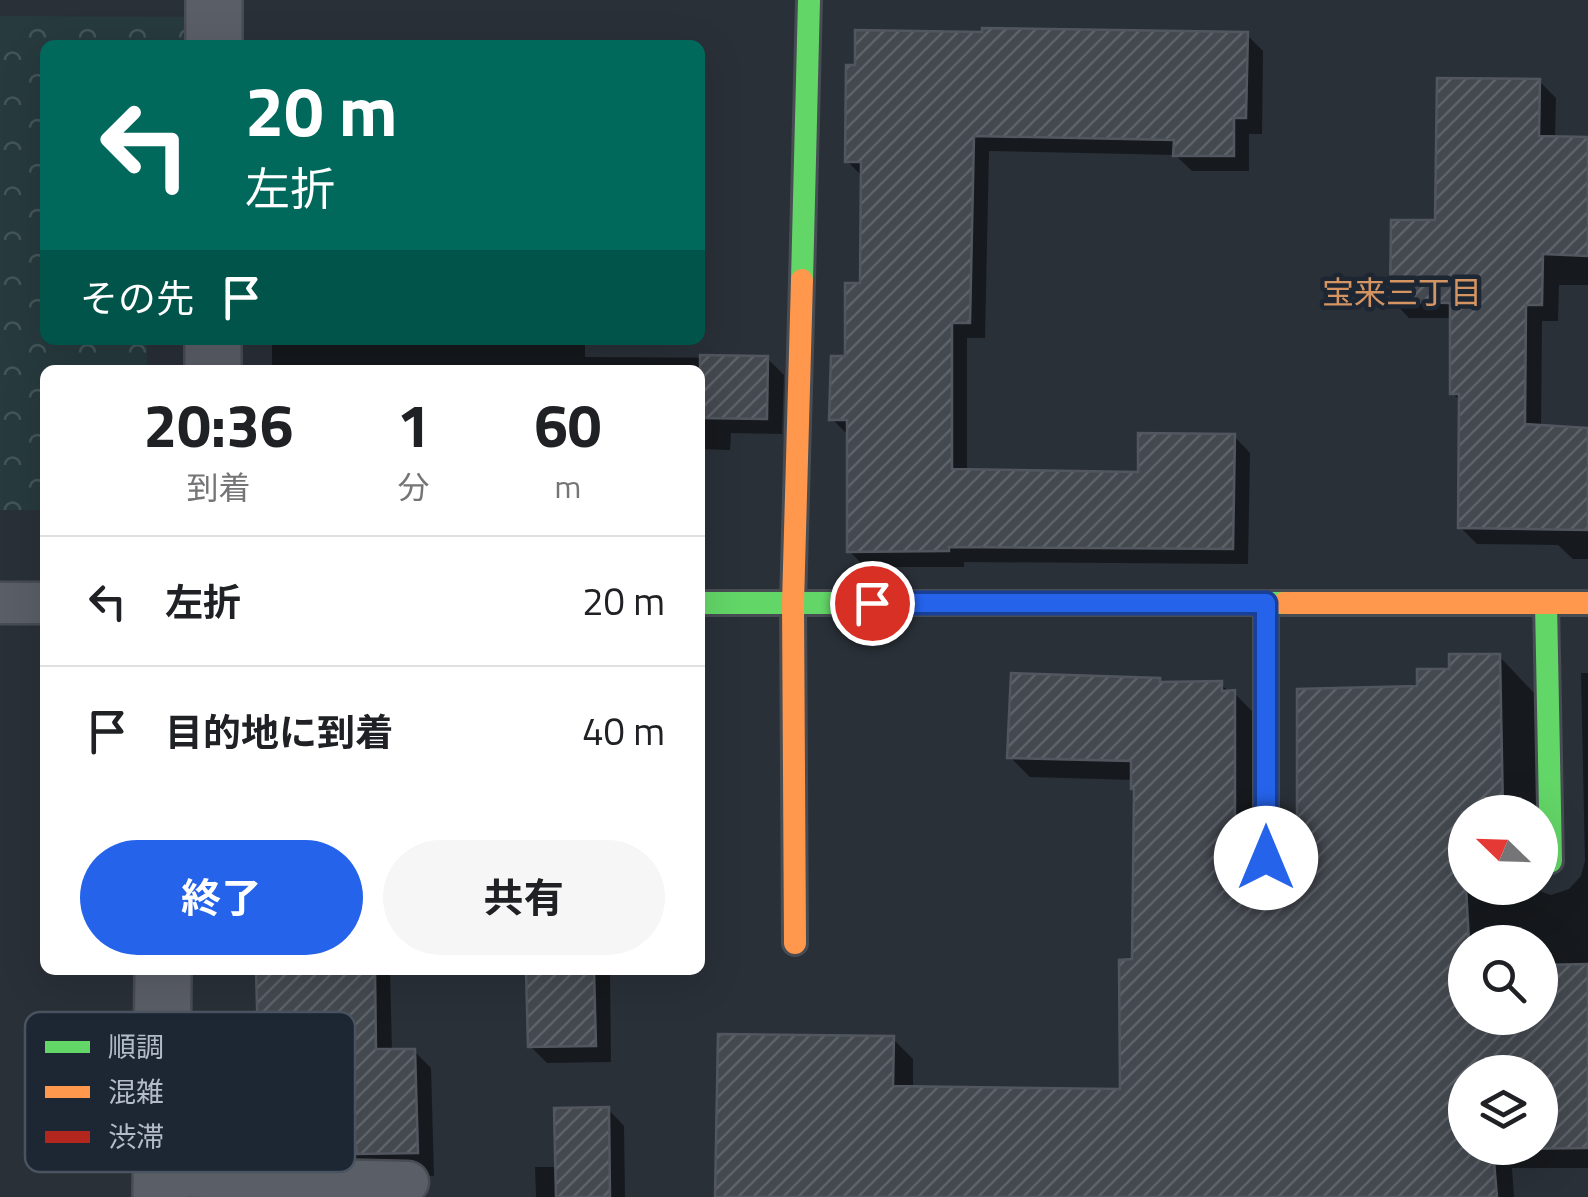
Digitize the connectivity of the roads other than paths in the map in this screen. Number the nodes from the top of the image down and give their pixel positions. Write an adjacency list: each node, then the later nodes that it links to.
1 (214, 0): 3 (street)
2 (809, 0): 7 (street)
3 (214, 40)
4 (40, 602): 5 (lane)
5 (0, 603)
6 (705, 603): 7 (street)
7 (793, 603): 8 (street); 13 (street)
8 (1266, 603): 9 (street); 12 (street)
9 (1546, 603): 10 (street); 11 (street)
10 (1588, 603)
11 (1550, 795)
12 (1266, 858)
13 (796, 943)
14 (163, 975): 15 (street)
15 (163, 1012)
16 (408, 1182): 17 (lane)
17 (161, 1186)

